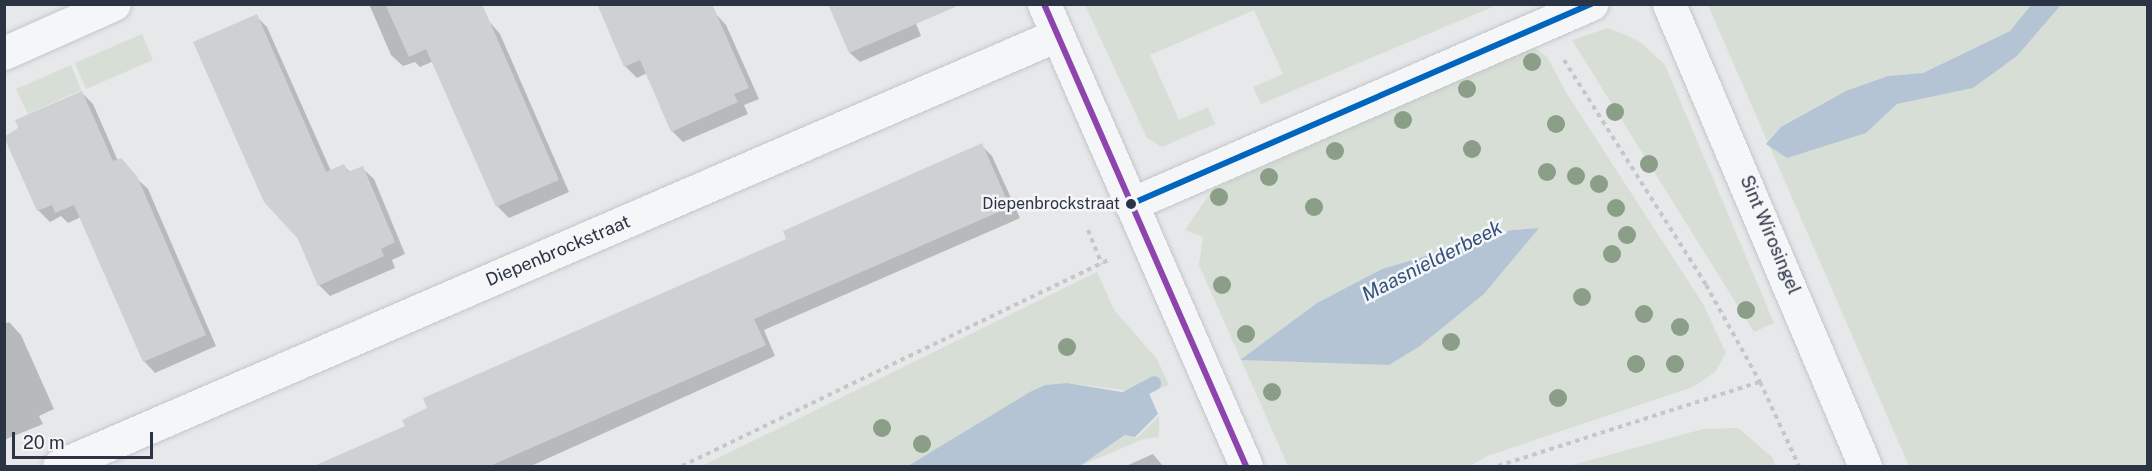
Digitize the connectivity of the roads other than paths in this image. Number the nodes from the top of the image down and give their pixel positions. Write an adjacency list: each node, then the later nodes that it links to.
1 (114, 4): 6 (street)
2 (1044, 4): 5 (street)
3 (1591, 4): 7 (street)
4 (1669, 4): 10 (street, Sint Wirosingel)
5 (1057, 35): 7 (street); 8 (street, Diepenbrockstraat)
6 (4, 53)
7 (1131, 204): 9 (street)
8 (59, 466)
9 (1246, 466)
10 (1865, 466)

